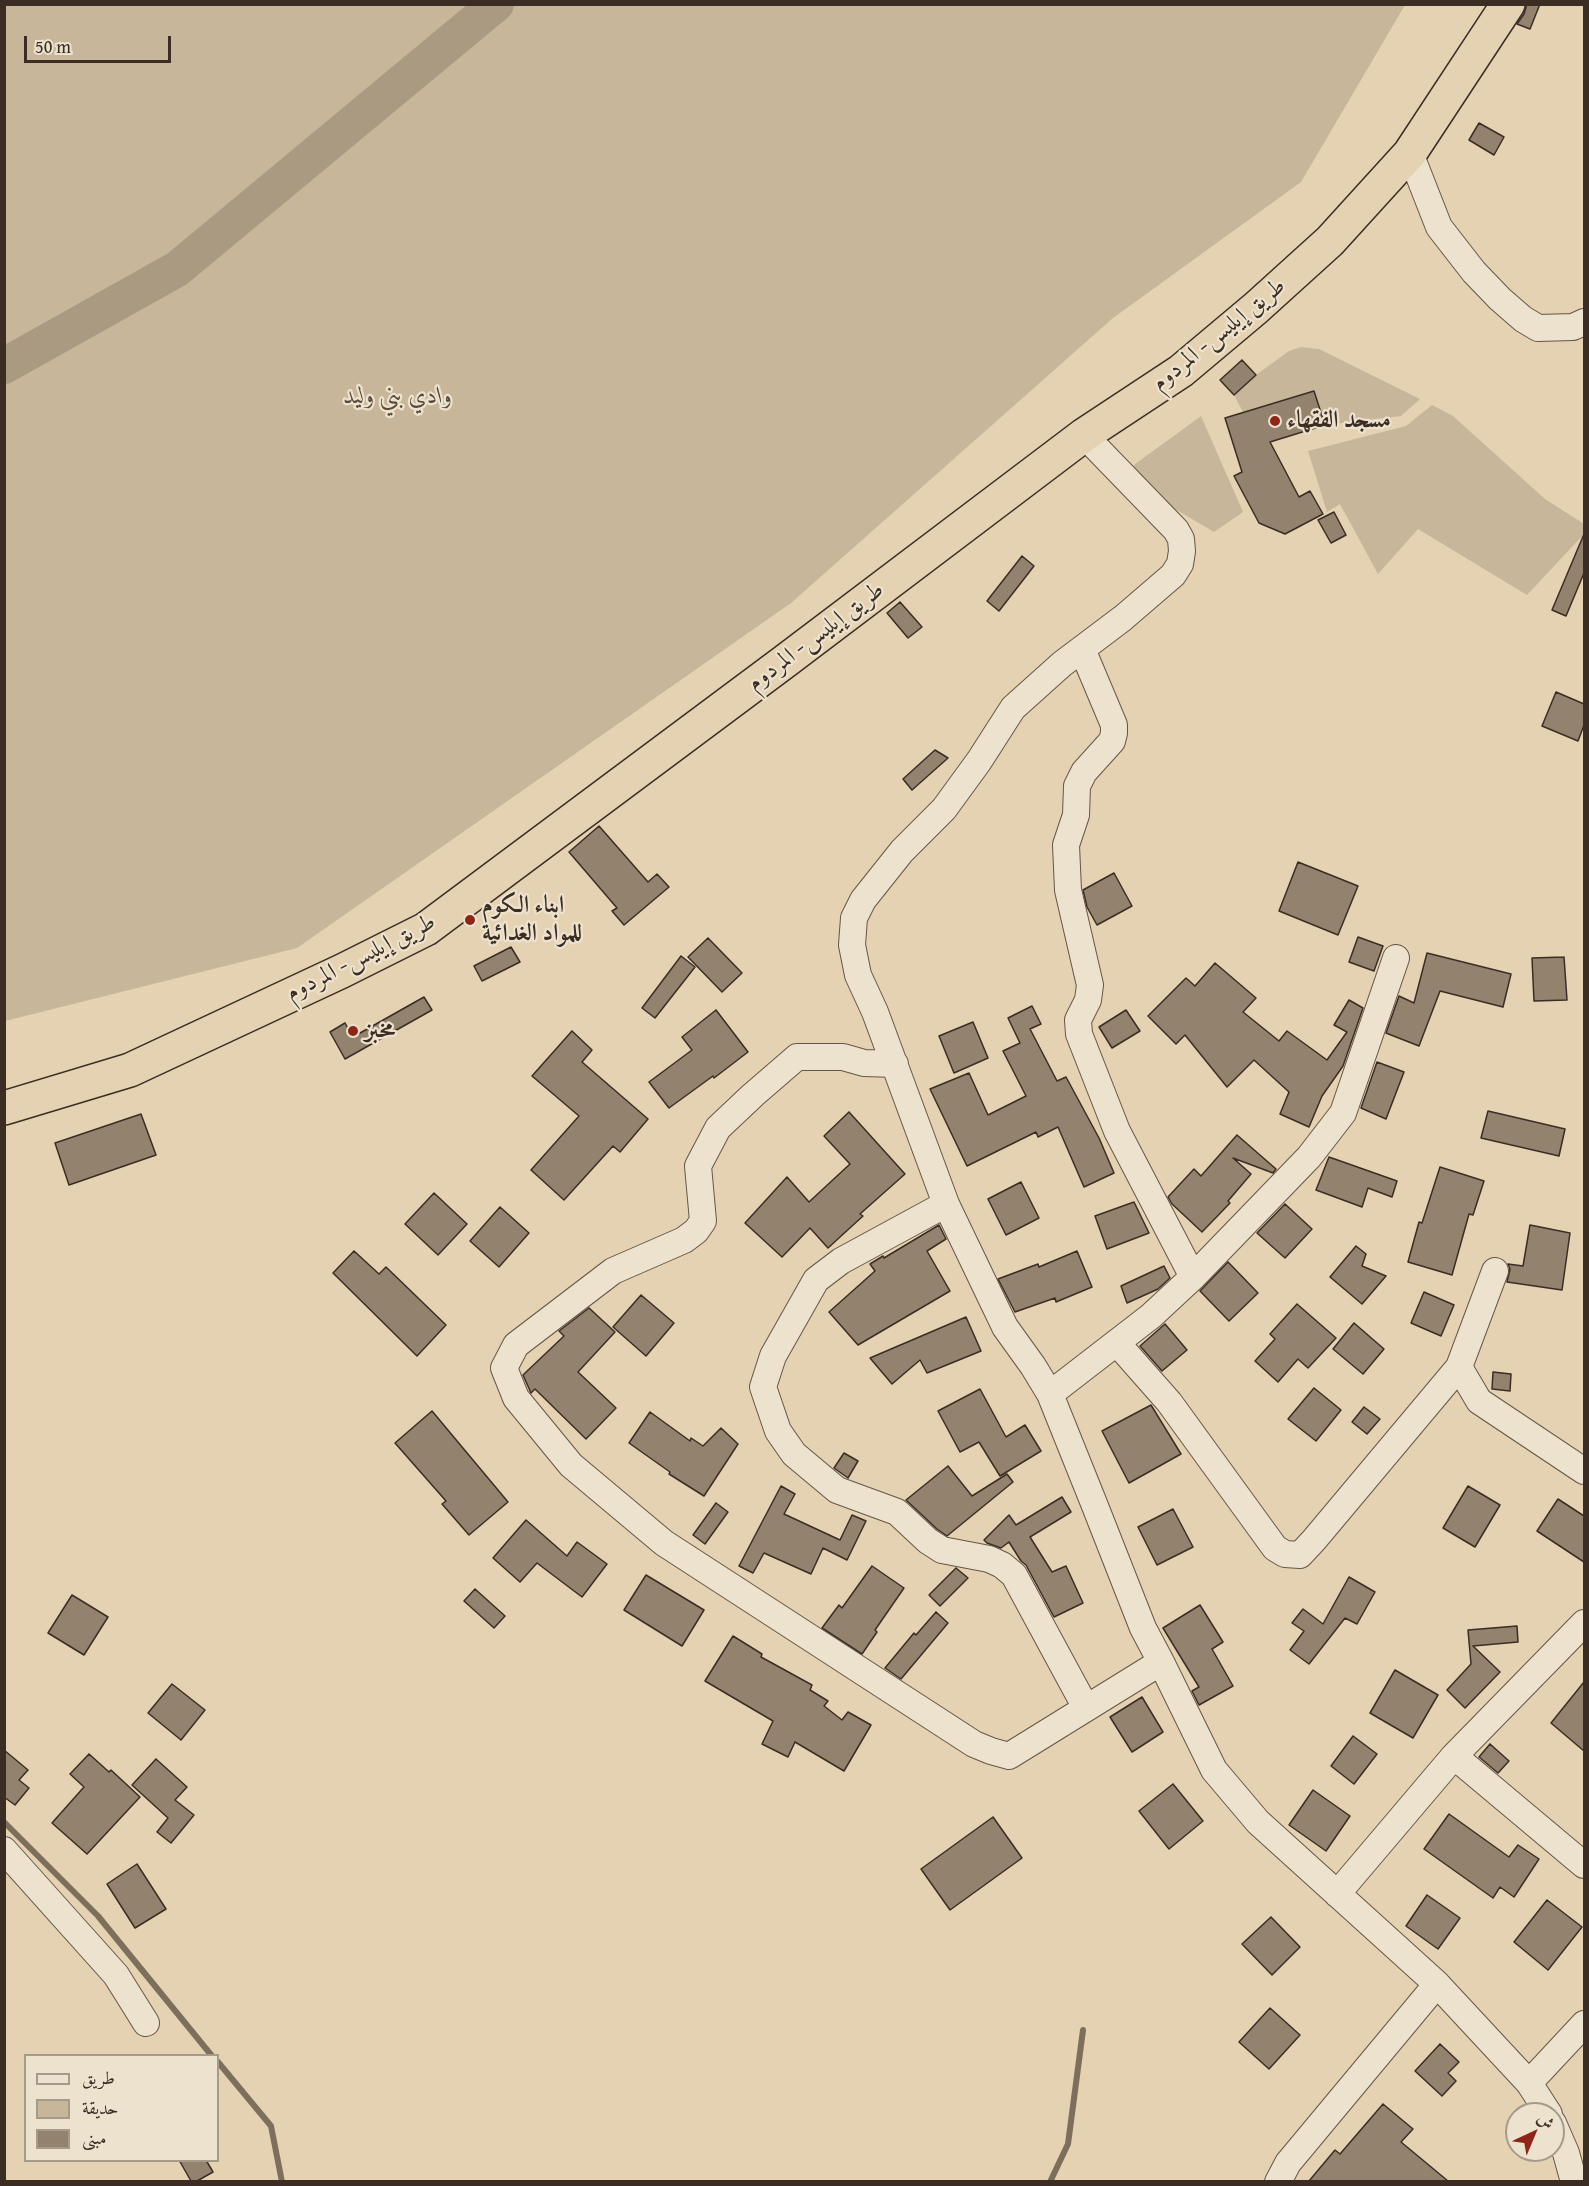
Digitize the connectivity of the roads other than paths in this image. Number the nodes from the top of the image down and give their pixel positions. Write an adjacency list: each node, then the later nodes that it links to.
1 (1508, 4): 2 (highway, طريق إيليس- المردوم)
2 (1410, 153): 3 (street); 4 (highway, طريق إيليس- المردوم)
3 (1584, 322)
4 (1084, 435): 5 (street); 8 (highway, طريق إيليس- المردوم)
5 (1082, 649): 7 (street); 11 (street)
6 (1396, 958): 11 (street)
7 (895, 1064): 9 (street); 18 (street)
8 (4, 1108)
9 (946, 1204): 14 (street); 18 (street)
10 (1495, 1271): 13 (street)
11 (1193, 1277): 12 (street)
12 (1117, 1343): 13 (street); 14 (street)
13 (1459, 1367): 15 (street)
14 (1050, 1394): 17 (street)
15 (1584, 1471)
16 (1584, 1623): 19 (street)
17 (1161, 1662): 18 (street); 22 (street)
18 (1086, 1708)
19 (1455, 1756): 21 (street); 22 (street)
20 (4, 1850): 24 (street)
21 (1584, 1865)
22 (1337, 1894): 23 (street)
23 (1437, 1983): 26 (street); 29 (street)
24 (146, 2023)
25 (1584, 2024): 26 (street)
26 (1529, 2083): 27 (street)
27 (1541, 2102)
28 (1565, 2151): 30 (street)
29 (1278, 2181)
30 (1574, 2181)

